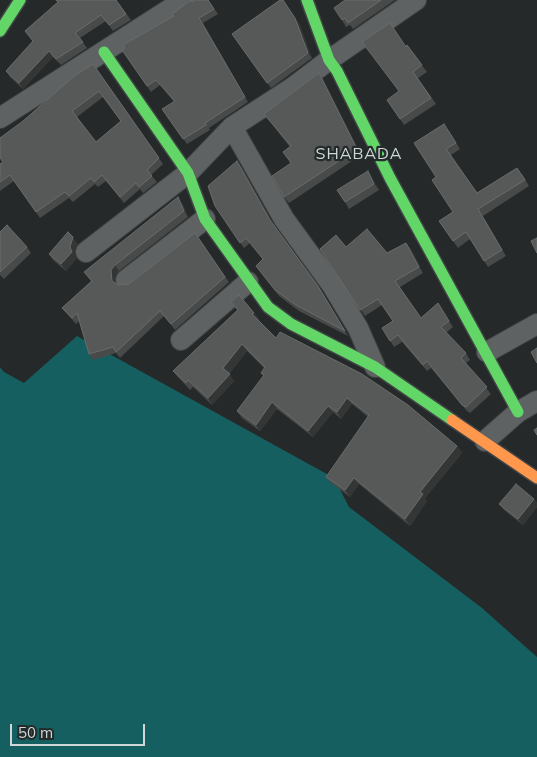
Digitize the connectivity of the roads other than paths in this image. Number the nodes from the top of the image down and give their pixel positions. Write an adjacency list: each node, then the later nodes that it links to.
1 (20, 0): 5 (street)
2 (184, 0): 6 (street)
3 (307, 0): 7 (street)
4 (416, 0): 7 (street)
5 (0, 31)
6 (104, 52): 8 (street); 10 (street)
7 (329, 60): 9 (street); 17 (street)
8 (0, 118)
9 (232, 127): 10 (street); 18 (street)
10 (188, 173): 11 (street); 12 (street)
11 (204, 219): 13 (street); 14 (street)
12 (86, 252)
13 (126, 280)
14 (248, 282): 16 (street); 18 (street)
15 (537, 324): 17 (street)
16 (181, 340)
17 (487, 352): 20 (street)
18 (375, 367): 21 (street)
19 (537, 401): 20 (street)
20 (518, 412): 21 (street)
21 (485, 441): 22 (street)
22 (537, 478)

